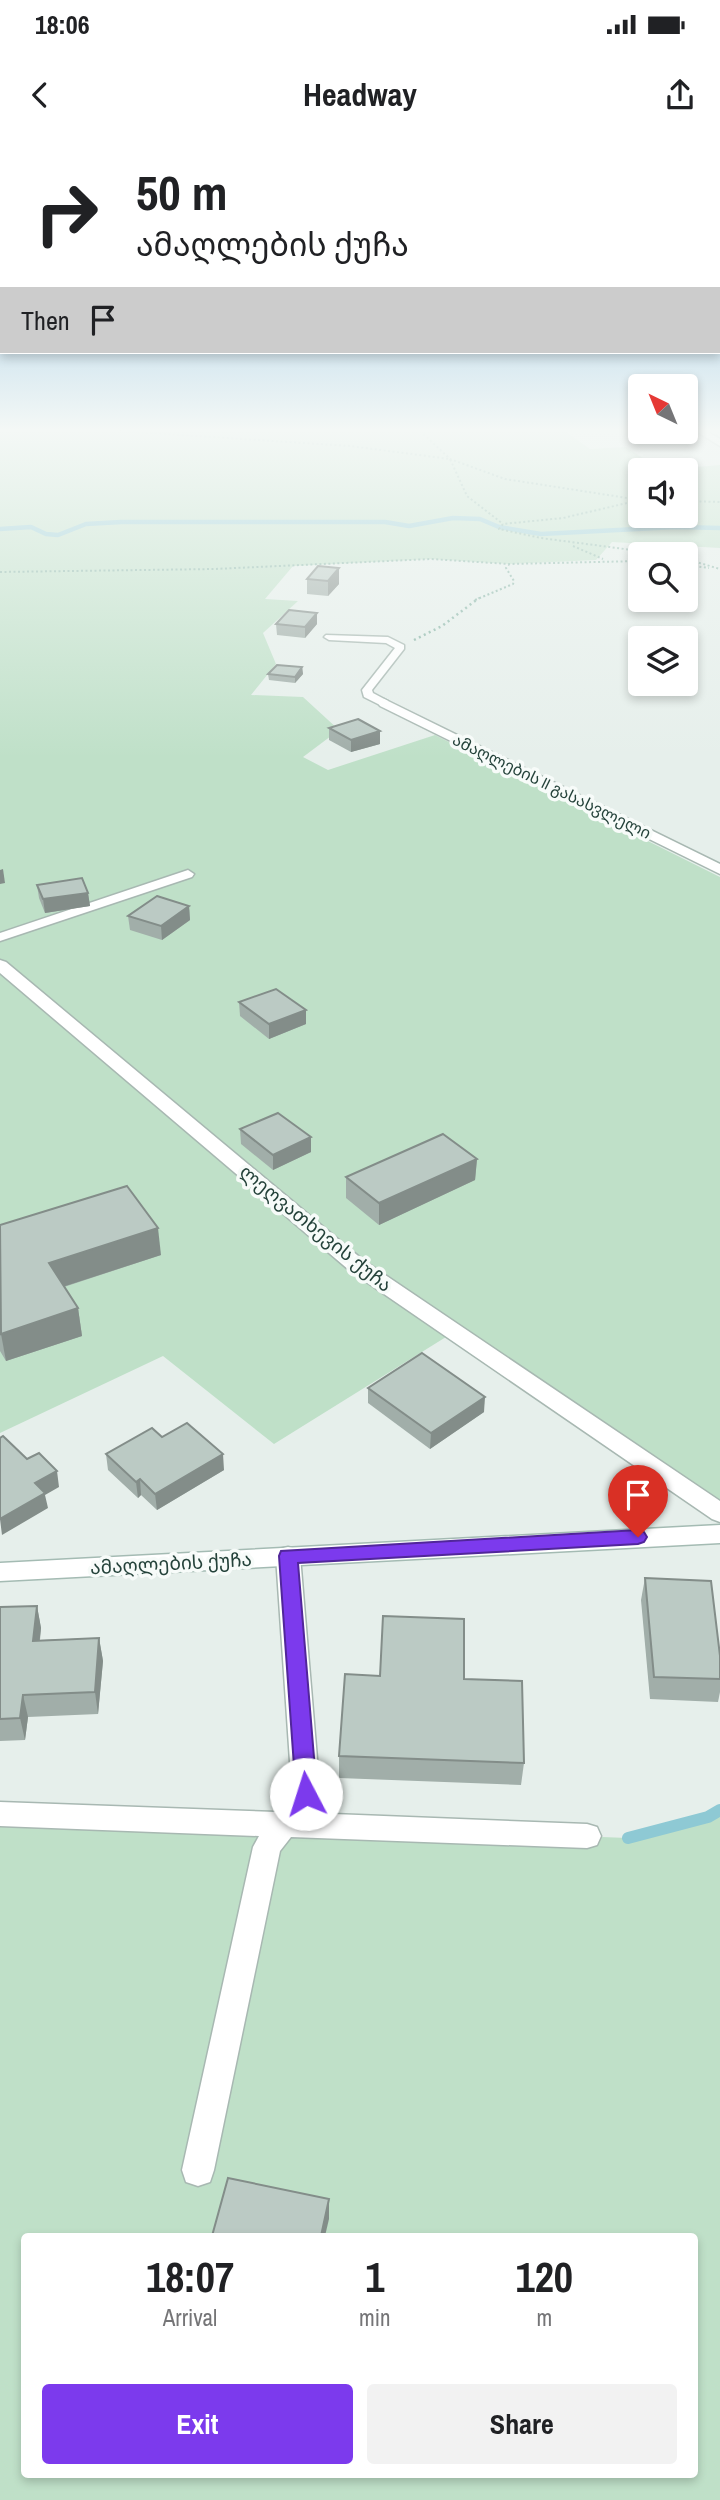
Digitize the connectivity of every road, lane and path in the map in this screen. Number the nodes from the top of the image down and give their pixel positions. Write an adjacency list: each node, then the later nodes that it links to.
1 (543, 538): 2 (path)
2 (566, 543): 3 (path); 4 (path)
3 (628, 547)
4 (605, 560): 5 (path); 7 (path)
5 (628, 561)
6 (698, 563): 9 (path)
7 (509, 564): 10 (path); 12 (path)
8 (698, 566): 9 (path)
9 (720, 569)
10 (0, 572)
11 (329, 636): 12 (lane)
12 (401, 647): 13 (lane)
13 (384, 702): 14 (street, ამაღლების II გასასვლელი)
14 (720, 870)
15 (188, 874): 16 (lane)
16 (0, 937)
17 (0, 965): 18 (street, ლეღვათხევის ქუჩა)
18 (720, 1513)
19 (720, 1534): 20 (street, ამაღლების ქუჩა)
20 (288, 1556): 21 (street, ამაღლების ქუჩა); 23 (street)
21 (0, 1572)
22 (0, 1814): 23 (street)
23 (284, 1825): 24 (street); 25 (street)
24 (587, 1836)
25 (198, 2170)

